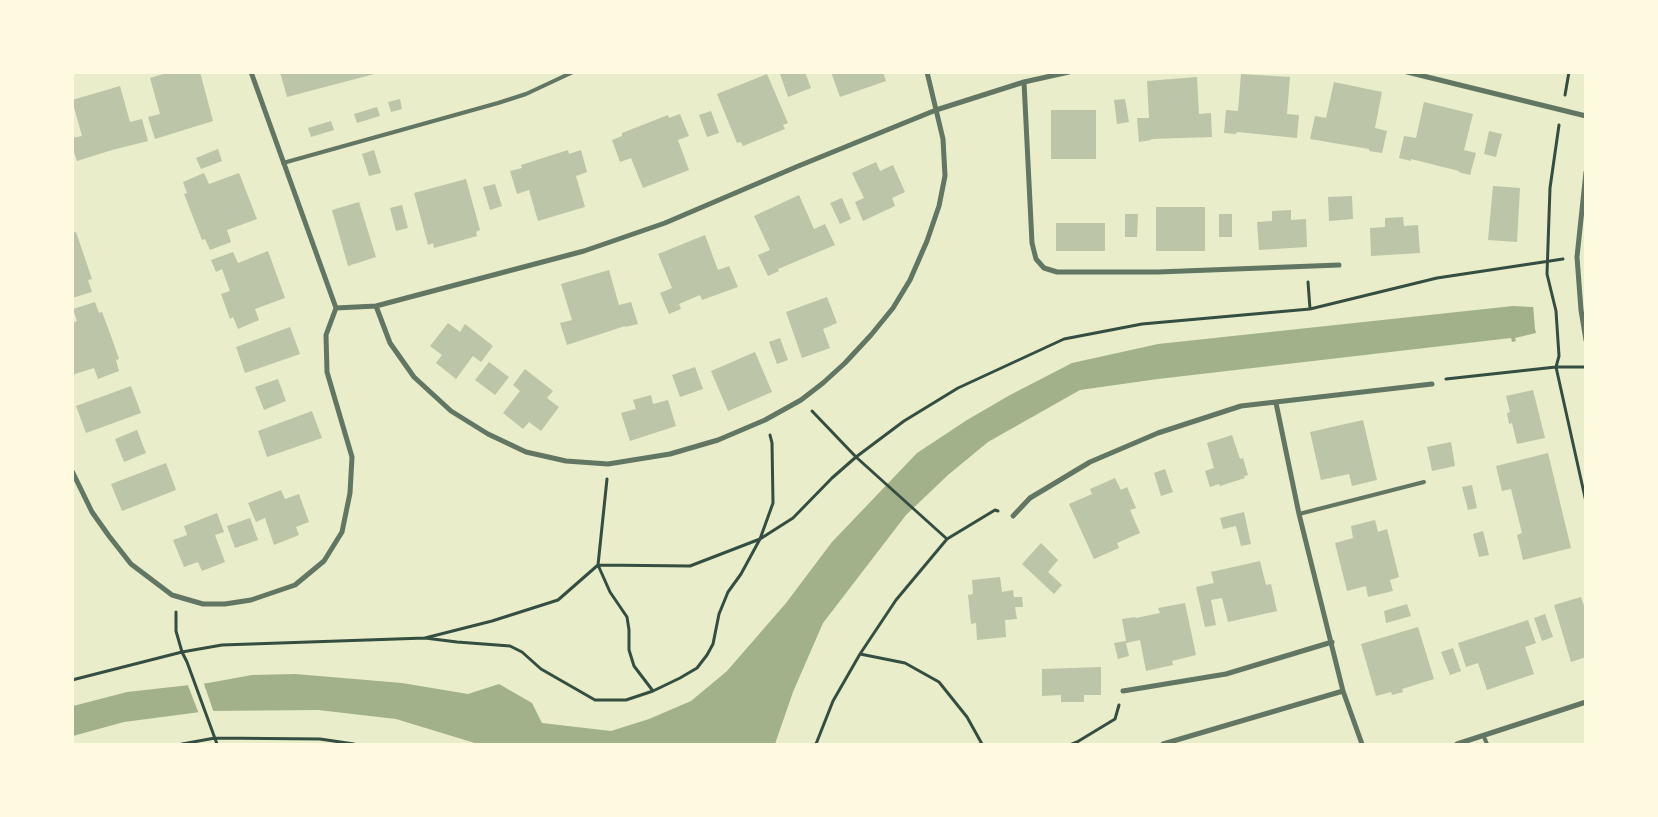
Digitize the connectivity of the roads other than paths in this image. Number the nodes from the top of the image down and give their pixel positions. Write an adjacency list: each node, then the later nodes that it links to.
1 (252, 72): 9 (street)
2 (573, 72): 9 (lane)
3 (927, 72): 7 (street)
4 (1069, 72): 6 (street)
5 (1407, 72): 8 (street)
6 (1024, 82): 7 (street); 12 (street)
7 (936, 110): 13 (street); 13 (street)
8 (1586, 116)
9 (283, 163): 14 (street)
10 (1586, 172): 11 (street)
11 (1584, 189): 15 (street)
12 (1339, 264)
13 (376, 306): 14 (street)
14 (336, 308): 18 (street)
15 (1586, 340)
16 (1432, 384): 17 (street)
17 (1276, 403): 20 (street); 21 (street)
18 (72, 471)
19 (1424, 482): 20 (lane)
20 (1299, 514): 22 (street)
21 (1013, 516)
22 (1332, 642): 23 (street); 24 (street)
23 (1343, 690): 27 (street); 28 (street)
24 (1123, 691)
25 (1586, 702): 26 (street)
26 (1484, 737): 29 (street); 30 (lane)
27 (1163, 744)
28 (1362, 744)
29 (1457, 744)
30 (1487, 744)

